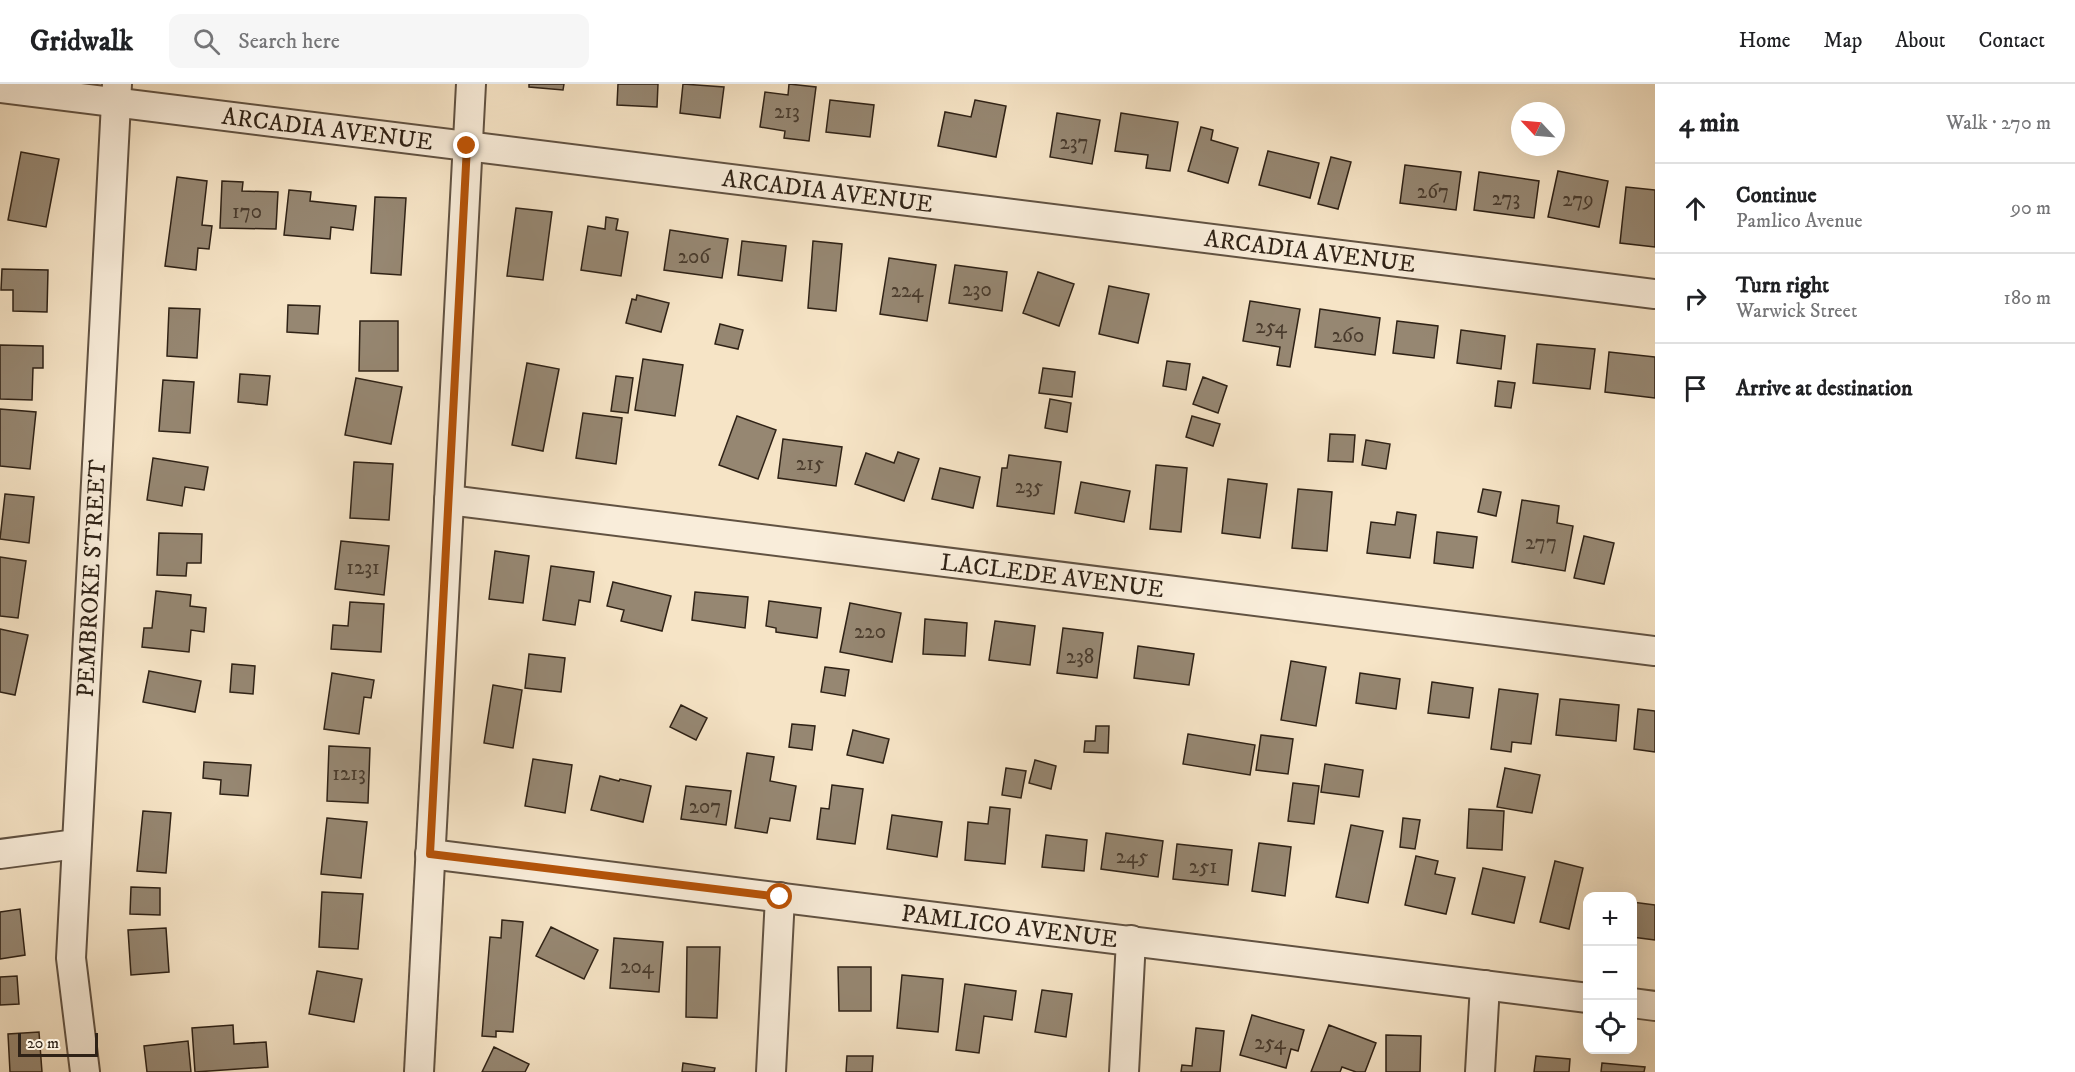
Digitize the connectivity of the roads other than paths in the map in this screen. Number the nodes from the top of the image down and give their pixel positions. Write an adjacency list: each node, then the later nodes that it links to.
1 (471, 84): 4 (street)
2 (0, 88): 3 (street, ARCADIA AVENUE)
3 (117, 93): 4 (street, ARCADIA AVENUE); 8 (street, PEMBROKE STREET)
4 (467, 146): 5 (street, ARCADIA AVENUE); 6 (street)
5 (1655, 294)
6 (449, 500): 7 (street, LACLEDE AVENUE); 10 (street)
7 (1655, 651)
8 (76, 844): 9 (street); 17 (street, PEMBROKE STREET)
9 (0, 854)
10 (430, 854): 11 (street, PAMLICO AVENUE); 18 (street)
11 (780, 897): 12 (street, PAMLICO AVENUE); 19 (street)
12 (1131, 940): 13 (street, PAMLICO AVENUE); 20 (street)
13 (1485, 985): 14 (street, PAMLICO AVENUE); 21 (street)
14 (1583, 997)
15 (1637, 1004): 16 (street)
16 (1655, 1006)
17 (85, 1072)
18 (419, 1072)
19 (771, 1072)
20 (1124, 1072)
21 (1480, 1072)

